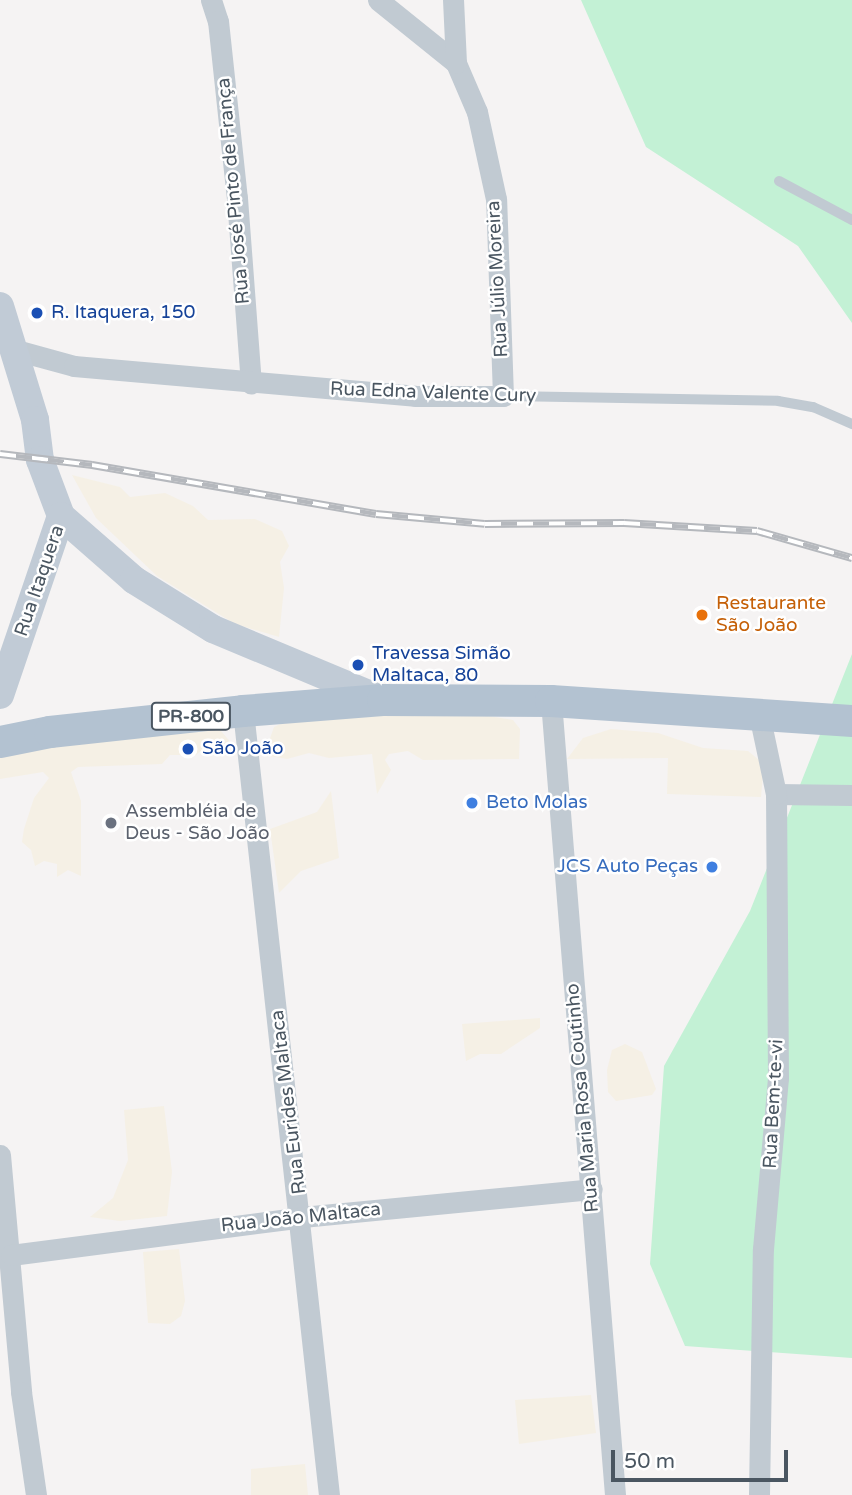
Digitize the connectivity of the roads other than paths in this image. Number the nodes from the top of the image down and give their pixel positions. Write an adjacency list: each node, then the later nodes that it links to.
1 (211, 0): 9 (street, Rua José Pinto de França)
2 (377, 0): 4 (street)
3 (453, 0): 4 (street, Rua Júlio Moreira)
4 (456, 63): 10 (street, Rua Júlio Moreira)
5 (779, 181): 6 (lane)
6 (852, 220)
7 (0, 306): 8 (main road, Rua Itaquera)
8 (12, 349): 9 (street, Rua Edna Valente Cury); 12 (main road, Rua Itaquera)
9 (251, 383): 10 (street, Rua Edna Valente Cury)
10 (503, 396): 11 (lane, Rua Edna Valente Cury)
11 (852, 424)
12 (61, 516): 13 (main road, Rua Itaquera); 14 (main road)
13 (0, 695)
14 (383, 700): 15 (main road, PR-800); 16 (main road, PR-800)
15 (551, 701): 17 (main road, PR-800); 23 (street, Rua Maria Rosa Coutinho)
16 (243, 710): 19 (main road, PR-800); 24 (street, Rua Eurides Maltaca)
17 (759, 714): 18 (main road, PR-800); 20 (street, Rua Bem-te-vi)
18 (852, 721)
19 (0, 742)
20 (776, 794): 21 (street); 29 (street, Rua Bem-te-vi)
21 (852, 795)
22 (0, 1155): 25 (street)
23 (592, 1189): 24 (street, Rua João Maltaca); 28 (street, Rua Maria Rosa Coutinho)
24 (302, 1217): 25 (street, Rua João Maltaca); 27 (street, Rua Eurides Maltaca)
25 (11, 1255): 26 (street)
26 (36, 1495)
27 (330, 1495)
28 (615, 1495)
29 (759, 1495)

